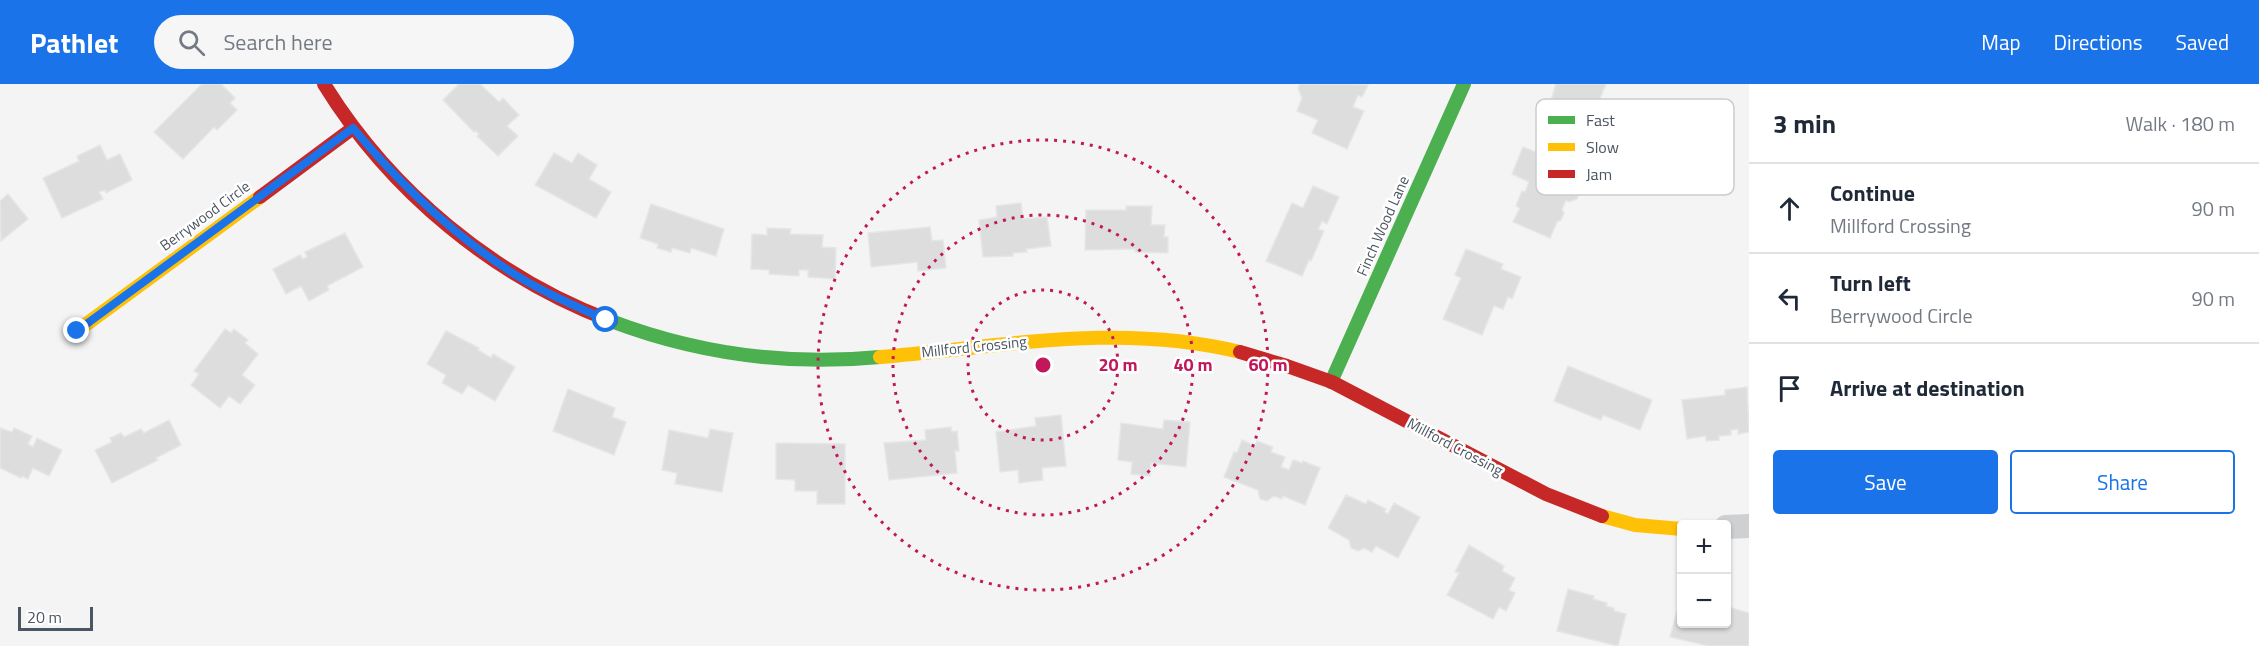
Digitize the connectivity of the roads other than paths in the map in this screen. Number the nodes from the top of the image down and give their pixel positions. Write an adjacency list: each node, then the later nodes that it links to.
1 (324, 84): 3 (street, Millford Crossing)
2 (1464, 84): 5 (street, Finch Wood Lane)
3 (353, 128): 4 (street, Berrywood Circle); 5 (street, Millford Crossing)
4 (77, 331)
5 (1331, 382): 8 (street, Millford Crossing)
6 (1749, 526): 7 (street)
7 (1731, 527)
8 (1677, 529)

